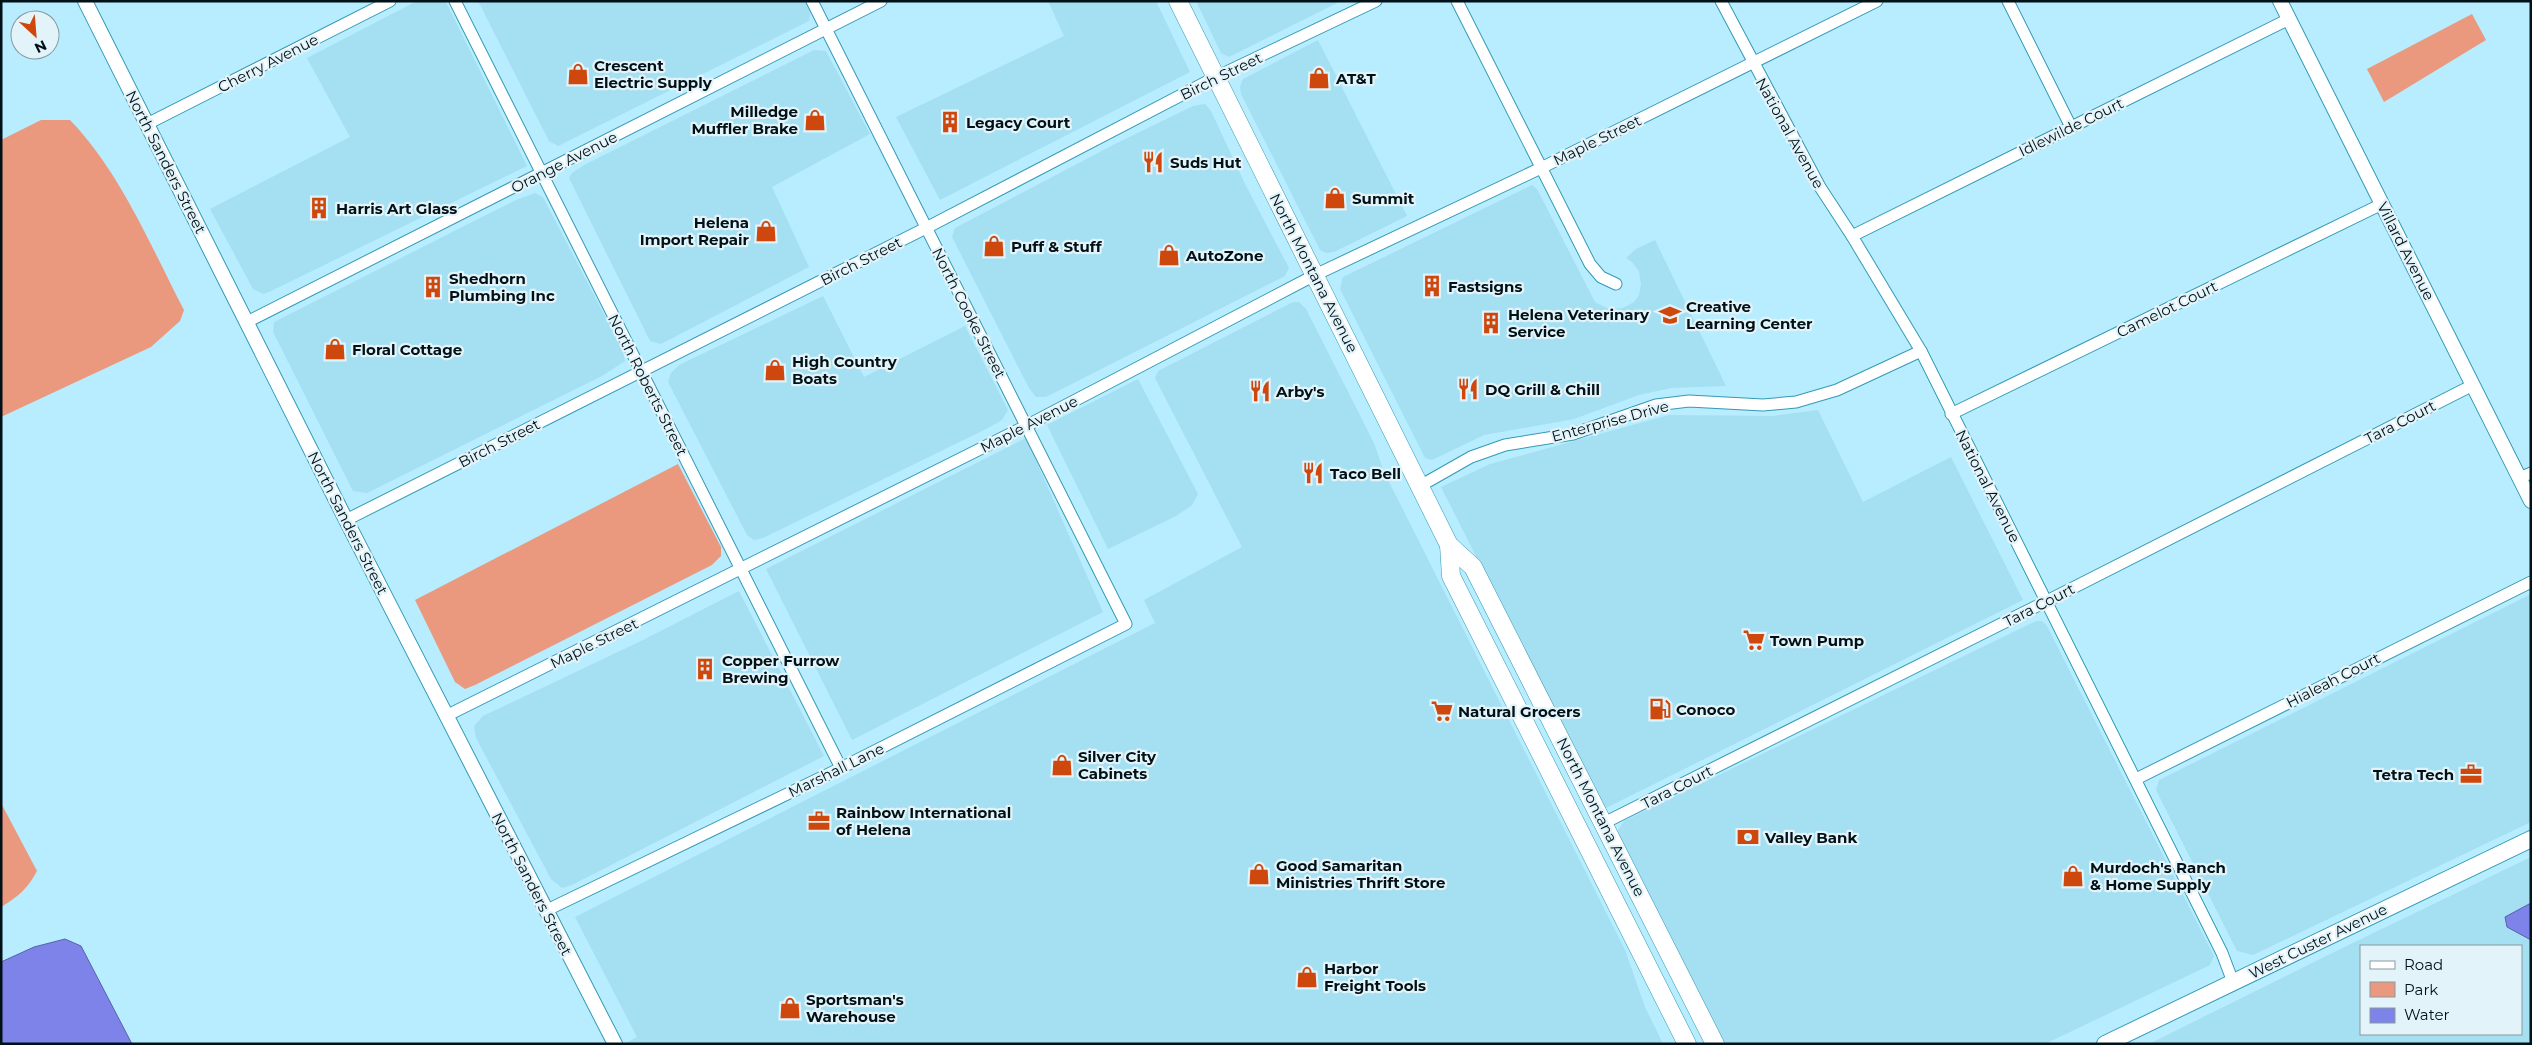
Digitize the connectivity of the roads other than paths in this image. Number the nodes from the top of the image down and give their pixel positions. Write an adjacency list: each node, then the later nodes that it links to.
1 (85, 1): 17 (street, North Sanders Street)
2 (390, 1): 17 (street, Cherry Avenue)
3 (455, 1): 20 (street, North Roberts Street)
4 (812, 1): 14 (street, North Cooke Street)
5 (881, 1): 14 (street, Orange Avenue)
6 (1178, 1): 16 (main road, North Montana Avenue)
7 (1376, 1): 16 (street, Birch Street)
8 (1457, 1): 19 (street)
9 (1721, 1): 15 (street, National Avenue)
10 (1877, 1): 15 (street, Maple Street)
11 (2008, 1): 18 (street)
12 (2280, 1): 13 (street, Villard Avenue)
13 (2289, 19): 18 (street, Idlewilde Court); 21 (street, Villard Avenue)
14 (826, 29): 20 (street, Orange Avenue); 22 (street, North Cooke Street)
15 (1752, 63): 19 (street, Maple Street); 23 (street, National Avenue)
16 (1216, 77): 22 (street, Birch Street); 24 (main road, North Montana Avenue)
17 (147, 124): 26 (street, North Sanders Street)
18 (2071, 127): 23 (street, Idlewilde Court)
19 (1541, 168): 24 (street, Maple Street); 25 (street)
20 (542, 173): 26 (street, Orange Avenue); 28 (street, North Roberts Street)
21 (2382, 204): 29 (street, Villard Avenue); 30 (street, Camelot Court)
22 (926, 228): 28 (street, Birch Street); 31 (street, North Cooke Street)
23 (1852, 236): 27 (street, National Avenue)
24 (1316, 275): 31 (street, Maple Avenue); 33 (main road, North Montana Avenue)
25 (1616, 284)
26 (247, 322): 35 (street, North Sanders Street)
27 (1920, 351): 30 (street, National Avenue); 33 (street, Enterprise Drive)
28 (641, 372): 35 (street, Birch Street); 37 (street, North Roberts Street)
29 (2472, 385): 32 (street, Villard Avenue); 39 (street, Tara Court)
30 (1951, 414): 39 (street, National Avenue)
31 (1026, 426): 37 (street, Maple Avenue); 40 (street, North Cooke Street)
32 (2525, 475): 34 (street, Villard Avenue)
33 (1420, 486): 36 (main road, North Montana Avenue)
34 (2531, 501)
35 (346, 520): 41 (street, North Sanders Street)
36 (1449, 545): 44 (main road, North Montana Avenue); 49 (main road, North Montana Avenue)
37 (741, 570): 41 (street, Maple Street); 42 (street, North Roberts Street)
38 (2531, 582): 43 (street, Hialeah Court)
39 (2047, 601): 43 (street, National Avenue); 44 (street, Tara Court)
40 (1126, 624): 42 (street, Marshall Lane)
41 (446, 716): 46 (street, North Sanders Street)
42 (841, 768): 46 (street, Marshall Lane)
43 (2136, 779): 47 (street, National Avenue)
44 (1604, 823): 50 (main road, North Montana Avenue)
45 (2531, 839): 47 (main road, West Custer Avenue)
46 (545, 911): 48 (street, North Sanders Street)
47 (2233, 982): 51 (main road, West Custer Avenue)
48 (615, 1044)
49 (1687, 1044)
50 (1715, 1044)
51 (2106, 1044)

